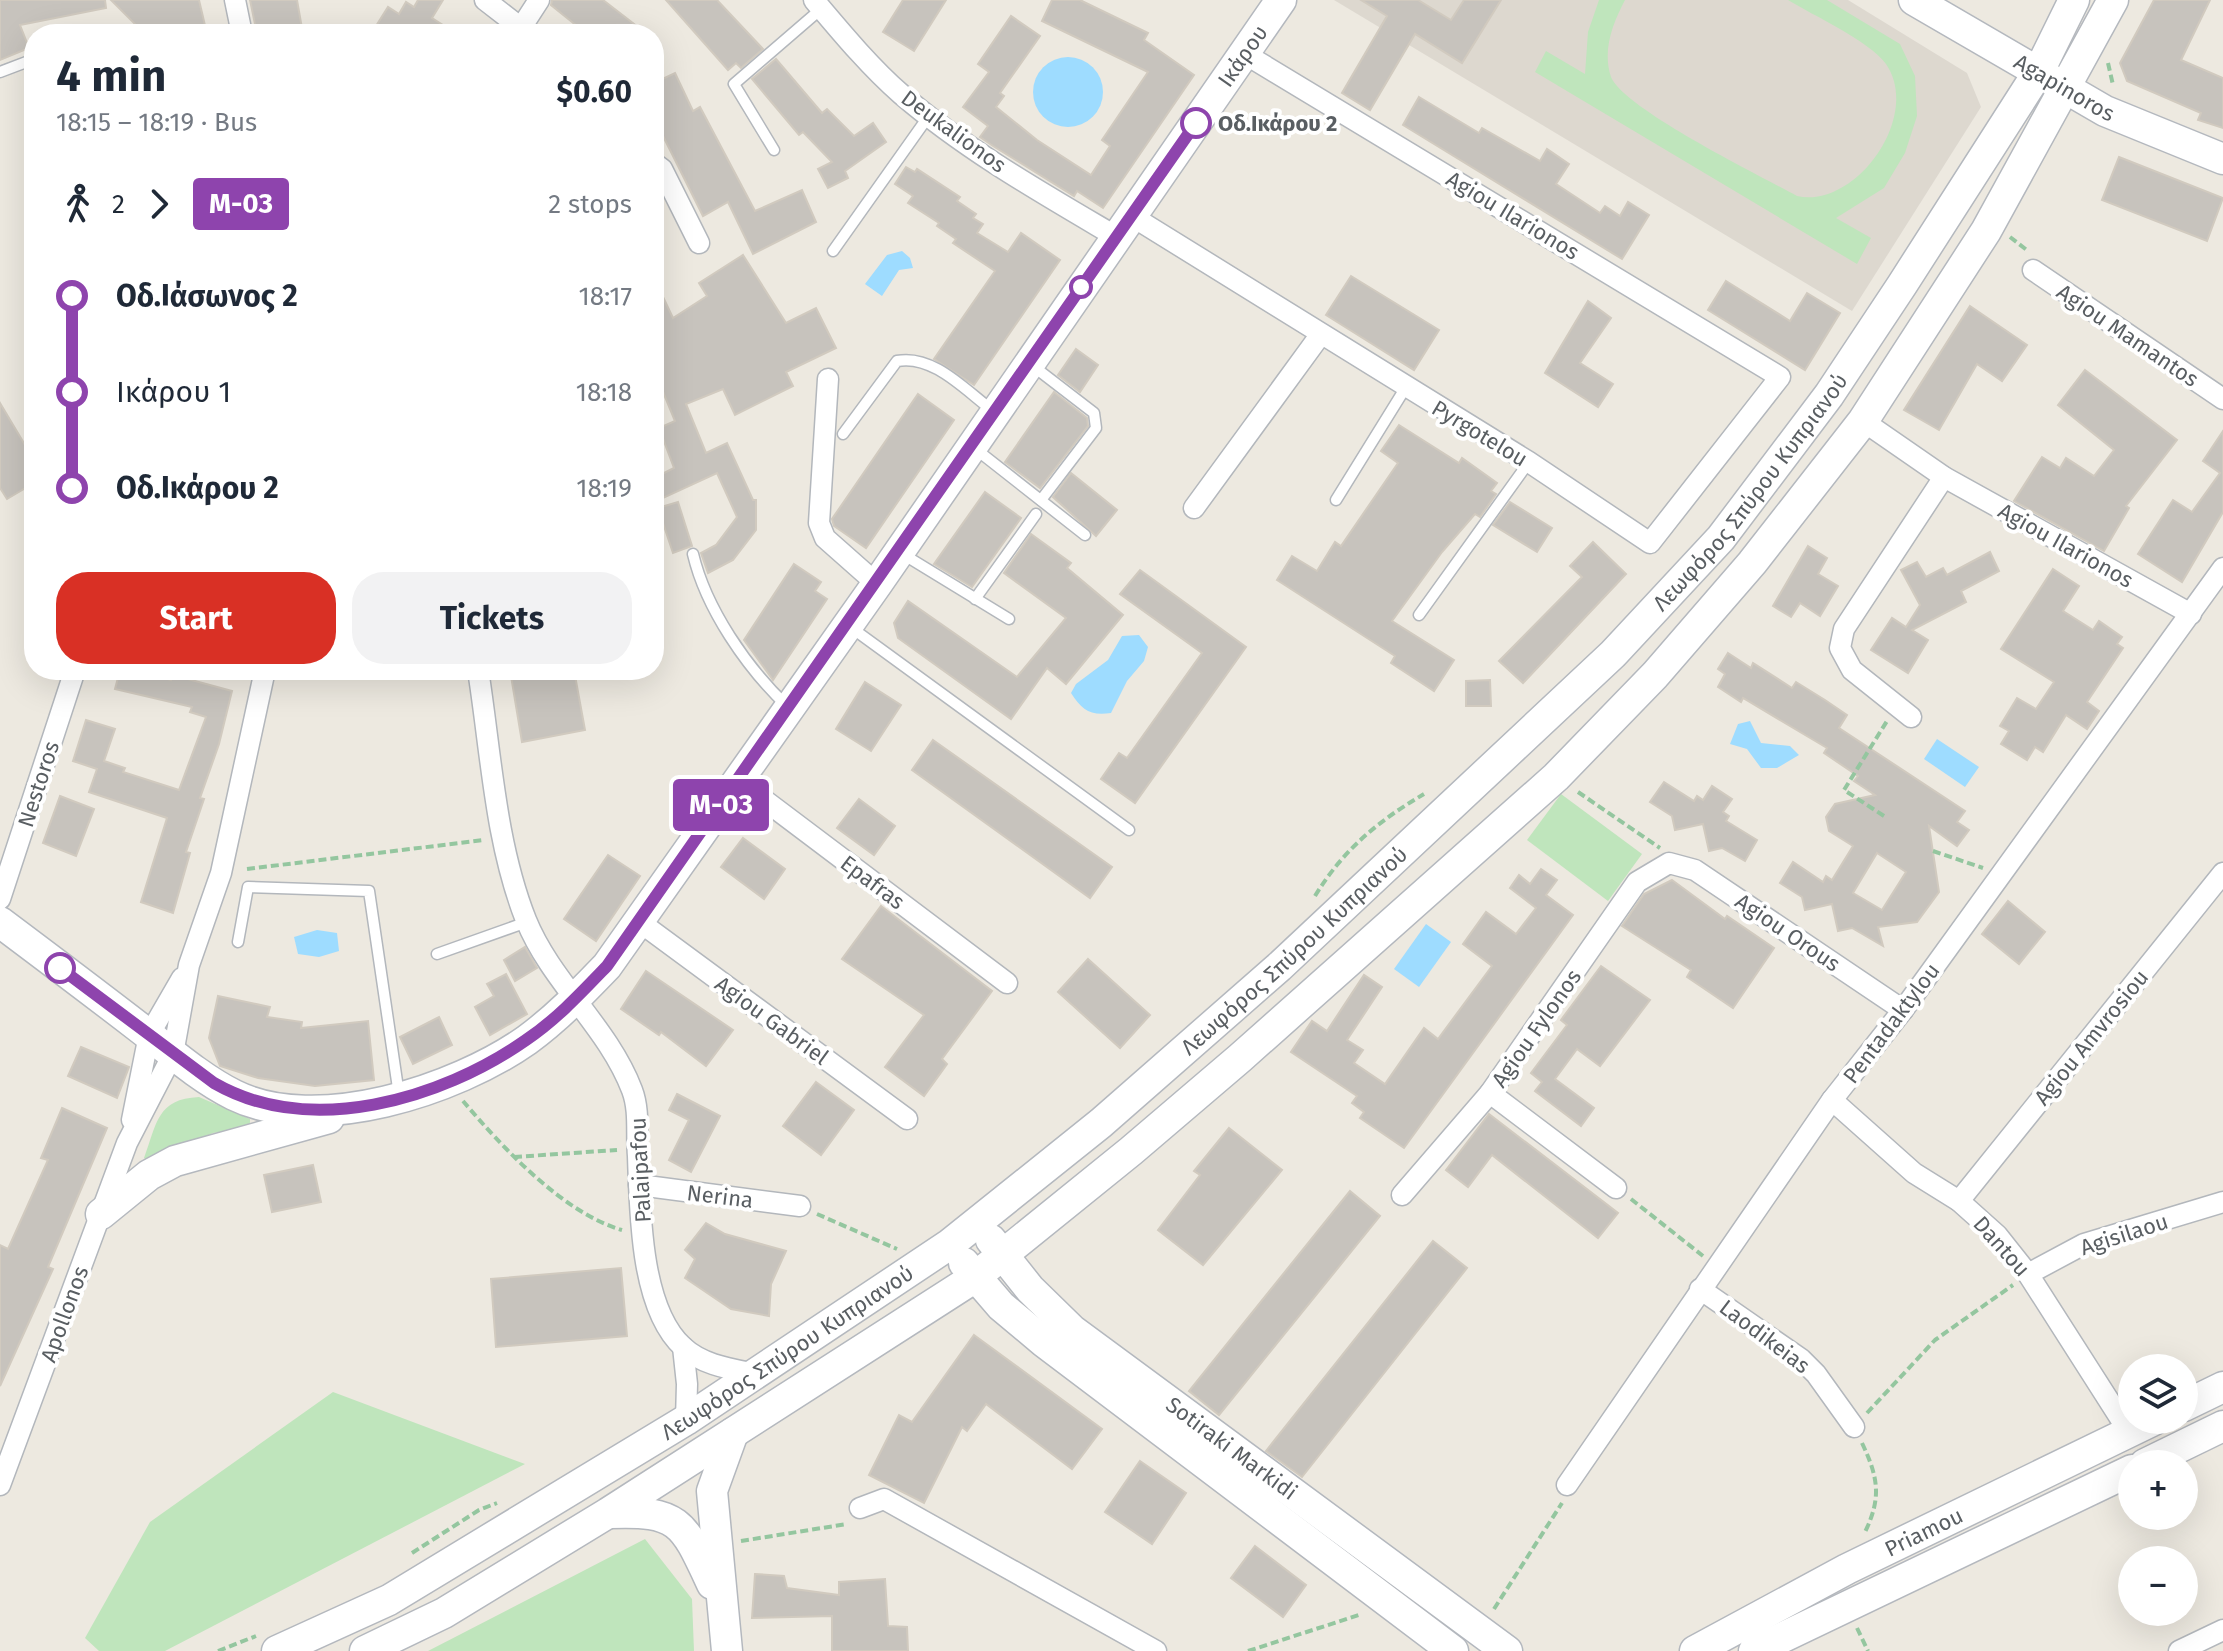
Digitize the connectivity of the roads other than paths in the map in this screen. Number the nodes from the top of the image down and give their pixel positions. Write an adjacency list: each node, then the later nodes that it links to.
1 (235, 0): 9 (street)
2 (485, 0): 10 (street)
3 (539, 0): 11 (street)
4 (1281, 0): 12 (main road, Ικάρου)
5 (1914, 0): 14 (main road, Agapinoros)
6 (2074, 0): 14 (main road, Λεωφόρος Σπύρου Κυπριανού)
7 (2113, 0): 16 (main road, Λεωφόρος Σπύρου Κυπριανού)
8 (818, 4): 17 (street, Deukalionos); 18 (lane)
9 (240, 24)
10 (511, 24)
11 (524, 24)
12 (1245, 54): 21 (main road, Ικάρου); 27 (street, Agiou Ilarionos)
13 (24, 63): 15 (lane)
14 (2039, 71): 16 (main road, Agapinoros); 85 (main road, Λεωφόρος Σπύρου Κυπριανού)
15 (0, 72)
16 (2067, 88): 19 (main road, Agapinoros); 32 (main road, Λεωφόρος Σπύρου Κυπριανού)
17 (928, 117): 21 (street, Deukalionos); 23 (lane)
18 (774, 150)
19 (2223, 159)
20 (664, 173): 22 (street)
21 (1123, 226): 25 (street, Pyrgotelou); 26 (main road, Ικάρου)
22 (699, 243)
23 (833, 251)
24 (2033, 270): 30 (street, Agiou Mamantos)
25 (1321, 334): 29 (street, Pyrgotelou); 39 (street)
26 (1028, 363): 31 (main road, Ικάρου); 37 (lane)
27 (1780, 377): 35 (street, Pyrgotelou)
28 (828, 379): 45 (street)
29 (1406, 387): 35 (street, Pyrgotelou); 38 (lane)
30 (2223, 399)
31 (995, 412): 33 (lane); 34 (main road, Ικάρου)
32 (1863, 421): 36 (street, Agiou Ilarionos); 87 (main road, Λεωφόρος Σπύρου Κυπριανού)
33 (843, 434)
34 (972, 446): 37 (lane); 42 (main road, Ικάρου)
35 (1529, 462): 48 (lane)
36 (1944, 477): 47 (street, Agiou Ilarionos); 55 (street)
37 (1041, 500): 41 (lane)
38 (1336, 500)
39 (1194, 508)
40 (1036, 514): 46 (lane)
41 (1085, 535)
42 (899, 552): 45 (main road, Ικάρου); 46 (lane)
43 (693, 554): 54 (lane)
44 (2223, 568): 47 (street, Pentadaktylou)
45 (877, 584): 50 (main road, Ικάρου)
46 (975, 599): 49 (lane)
47 (2191, 614): 69 (street, Pentadaktylou)
48 (1419, 615)
49 (1009, 619)
50 (847, 625): 54 (main road, Ικάρου); 57 (lane)
51 (72, 680): 60 (street, Nestoros)
52 (263, 680): 66 (street, Apollonos)
53 (480, 680): 63 (street, Palaipafou)
54 (789, 708): 56 (main road, Ικάρου)
55 (1904, 711)
56 (739, 781): 61 (main road, Ικάρου); 67 (street, Epafras)
57 (1129, 830)
58 (1669, 863): 69 (street, Agiou Orous); 72 (street, Agiou Fylonos)
59 (2223, 873): 81 (street, Agiou Amvrosiou)
60 (0, 899)
61 (637, 920): 68 (main road, Ικάρου); 76 (street, Agiou Gabriel)
62 (0, 922): 70 (main road, Ικάρου)
63 (527, 922): 65 (lane); 68 (street, Palaipafou)
64 (238, 942): 73 (lane)
65 (437, 954)
66 (189, 965): 70 (street, Apollonos); 71 (street, Apollonos)
67 (1007, 983)
68 (575, 1000): 73 (main road, Ικάρου); 78 (street, Palaipafou)
69 (1903, 1010): 74 (street, Pentadaktylou)
70 (149, 1035): 71 (main road, Ικάρου); 77 (street, Apollonos)
71 (173, 1054): 75 (main road, Ικάρου); 77 (street, Apollonos)
72 (1490, 1093): 79 (street); 80 (street, Agiou Fylonos)
73 (400, 1097): 75 (main road, Ικάρου)
74 (1832, 1100): 81 (street, Dantou); 90 (street, Pentadaktylou)
75 (365, 1106): 84 (main road)
76 (907, 1119)
77 (127, 1143): 84 (street, Apollonos)
78 (639, 1185): 83 (street, Nerina); 91 (street, Palaipafou)
79 (1616, 1188)
80 (1402, 1195)
81 (1959, 1201): 88 (street, Dantou)
82 (2223, 1202): 88 (street, Agisilaou)
83 (800, 1206)
84 (101, 1214): 103 (street, Apollonos)
85 (979, 1222): 86 (main road, Λεωφόρος Σπύρου Κυπριανού); 87 (main road, Sotiraki Markidi)
86 (950, 1244): 89 (main road, Sotiraki Markidi); 92 (main road, Λεωφόρος Σπύρου Κυπριανού)
87 (1002, 1256): 89 (main road, Λεωφόρος Σπύρου Κυπριανού); 114 (main road, Sotiraki Markidi)
88 (2028, 1274): 94 (street, Dantou)
89 (974, 1278): 99 (main road, Λεωφόρος Σπύρου Κυπριανού); 113 (main road, Sotiraki Markidi)
90 (1700, 1289): 98 (street, Laodikeias); 104 (street, Pentadaktylou)
91 (683, 1347): 92 (street); 96 (street)
92 (756, 1374): 96 (main road, Λεωφόρος Σπύρου Κυπριανού)
93 (2223, 1387): 95 (main road)
94 (2118, 1394)
95 (2198, 1399)
96 (686, 1420): 109 (main road, Λεωφόρος Σπύρου Κυπριανού)
97 (2223, 1426): 101 (main road)
98 (1854, 1427)
99 (733, 1433): 106 (main road, Λεωφόρος Σπύρου Κυπριανού); 107 (main road)
100 (2125, 1434): 115 (main road, Priamou)
101 (2174, 1450)
102 (2118, 1477): 116 (main road, Priamou)
103 (0, 1485)
104 (1567, 1485)
105 (860, 1508): 112 (street)
106 (608, 1513): 107 (main road); 110 (main road, Λεωφόρος Σπύρου Κυπριανού)
107 (720, 1600): 111 (main road)
108 (2223, 1630): 117 (street)
109 (277, 1651)
110 (365, 1651)
111 (727, 1651)
112 (1156, 1651)
113 (1453, 1651)
114 (1507, 1651)
115 (1695, 1651)
116 (1754, 1651)
117 (2179, 1651)

